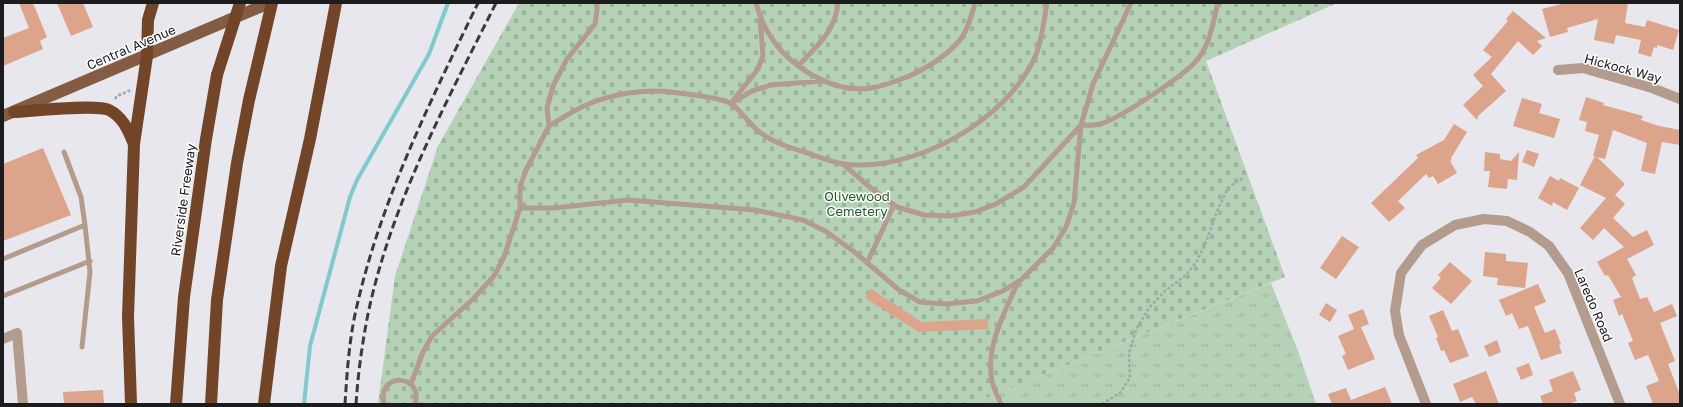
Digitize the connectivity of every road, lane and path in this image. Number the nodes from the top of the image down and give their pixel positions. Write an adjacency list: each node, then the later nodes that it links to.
1 (153, 3): 13 (highway)
2 (240, 3): 41 (highway, Riverside Freeway, bridge)
3 (271, 3): 13 (main road, Central Avenue); 42 (highway)
4 (336, 3): 43 (highway)
5 (596, 3): 23 (lane)
6 (756, 3): 12 (lane)
7 (838, 3): 14 (lane)
8 (975, 3): 16 (lane)
9 (1047, 3): 26 (lane)
10 (1131, 3): 22 (lane)
11 (1218, 3): 22 (lane)
12 (760, 14): 14 (lane); 20 (lane)
13 (147, 56): 21 (main road, Central Avenue); 24 (highway)
14 (798, 66): 16 (lane)
15 (1558, 70): 18 (street, Hickock Way)
16 (822, 81): 20 (lane)
17 (131, 90): 19 (path)
18 (1680, 98)
19 (114, 100)
20 (731, 103): 23 (lane); 26 (lane)
21 (8, 114): 24 (highway)
22 (1081, 125): 28 (lane); 34 (lane)
23 (549, 126): 29 (lane)
24 (134, 144): 40 (highway)
25 (64, 152): 30 (lane)
26 (843, 164): 28 (lane)
27 (1243, 178): 47 (path)
28 (894, 205): 33 (lane)
29 (520, 208): 33 (lane); 38 (lane)
30 (85, 225): 31 (lane); 32 (lane)
31 (3, 259)
32 (90, 261): 35 (lane); 37 (lane)
33 (867, 263): 34 (lane)
34 (1018, 281): 46 (lane)
35 (3, 296)
36 (3, 339): 39 (street)
37 (82, 347)
38 (411, 384): 44 (lane); 45 (lane)
39 (23, 404)
40 (131, 404)
41 (176, 404)
42 (211, 404)
43 (264, 404)
44 (384, 404)
45 (415, 404)
46 (1001, 404)
47 (1102, 404)
48 (1426, 404): 49 (street, Laredo Road)
49 (1620, 404)

